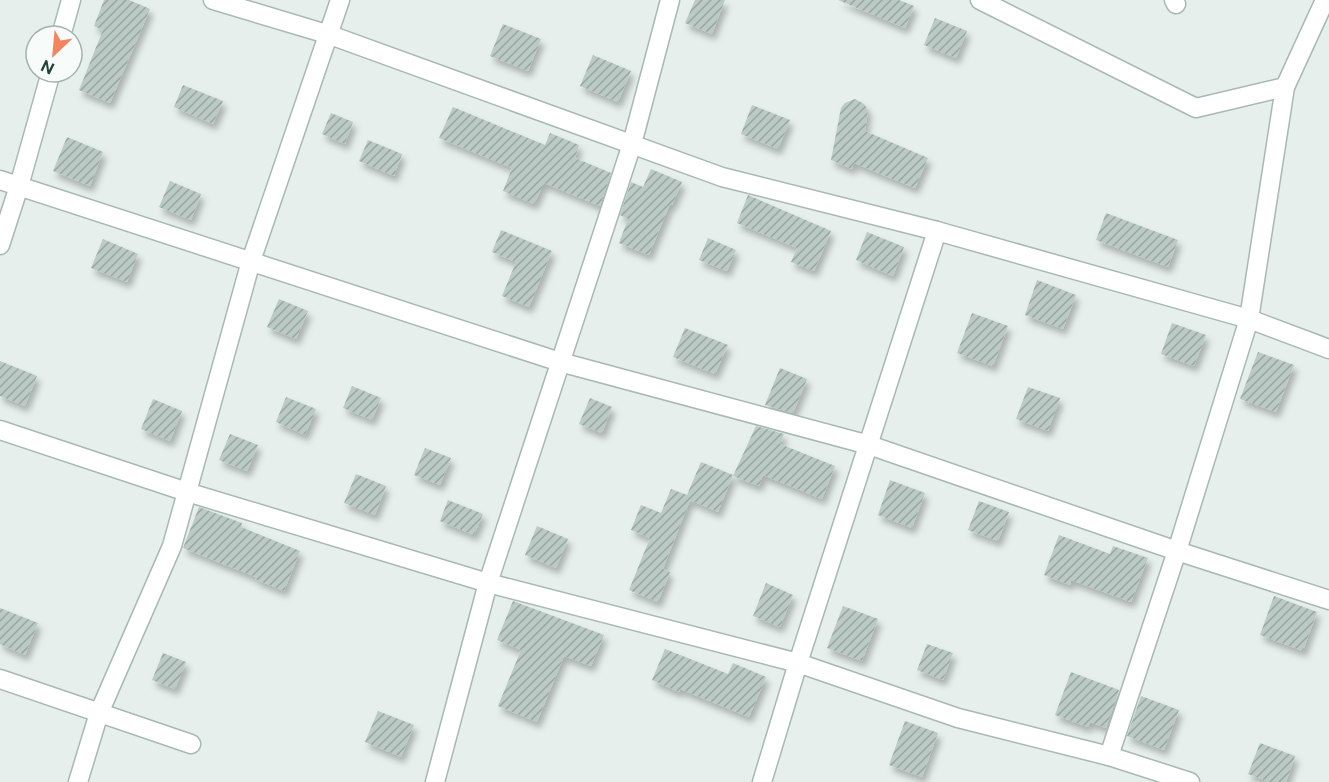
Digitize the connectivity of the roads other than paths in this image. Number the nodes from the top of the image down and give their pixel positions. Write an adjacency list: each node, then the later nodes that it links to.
1 (70, 0): 7 (street)
2 (213, 0): 8 (street)
3 (340, 0): 8 (street)
4 (670, 0): 11 (street)
5 (980, 0): 10 (street)
6 (1325, 0): 10 (street)
7 (64, 24)
8 (330, 35): 11 (street); 16 (street)
9 (48, 84): 13 (street)
10 (1285, 87): 17 (street)
11 (632, 144): 14 (street); 19 (street)
12 (0, 180): 13 (street)
13 (19, 186): 15 (street); 16 (street)
14 (938, 231): 17 (street); 21 (street)
15 (0, 245)
16 (251, 261): 19 (street); 22 (street)
17 (1249, 319): 18 (street); 23 (street)
18 (1329, 349)
19 (560, 362): 21 (street); 24 (street)
20 (0, 430): 22 (street)
21 (869, 445): 23 (street); 26 (street)
22 (187, 492): 24 (street); 28 (street)
23 (1177, 551): 25 (street); 30 (street)
24 (488, 583): 26 (street); 32 (street)
25 (1329, 600)
26 (798, 663): 30 (street); 33 (street)
27 (0, 679): 28 (street)
28 (99, 713): 29 (street); 31 (street)
29 (190, 744)
30 (1109, 756): 34 (street)
31 (78, 782)
32 (435, 782)
33 (762, 782)
34 (1190, 782)

